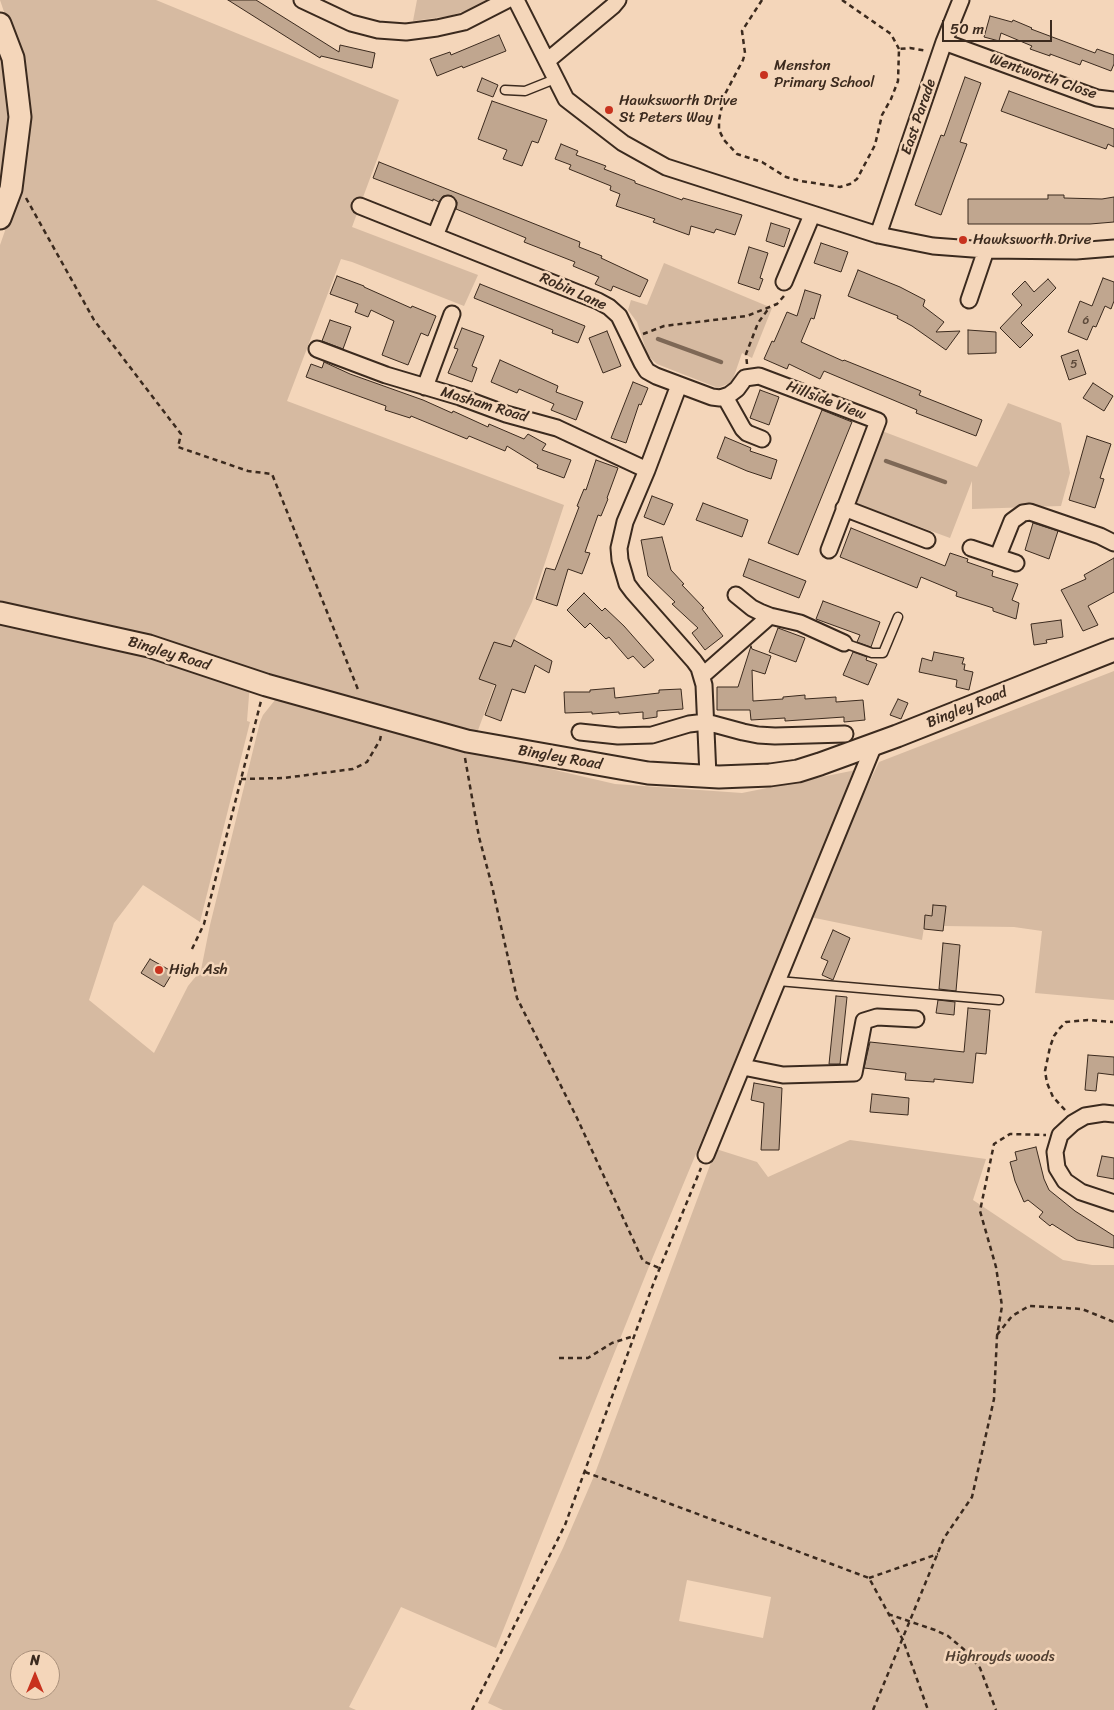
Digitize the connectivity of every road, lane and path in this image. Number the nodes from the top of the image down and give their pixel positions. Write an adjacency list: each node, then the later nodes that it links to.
1 (302, 0): 2 (street)
2 (507, 0)
3 (516, 0): 11 (street)
4 (618, 0): 11 (street)
5 (762, 0): 9 (path)
6 (960, 0): 10 (street, East Parade)
7 (844, 1): 9 (path)
8 (0, 24): 15 (street)
9 (899, 49): 10 (path)
10 (942, 49): 14 (street, Wentworth Close); 20 (street, East Parade)
11 (547, 61): 12 (street)
12 (555, 79): 13 (lane); 18 (street)
13 (505, 90)
14 (1114, 100)
15 (11, 188): 19 (street); 51 (path)
16 (448, 204): 21 (street)
17 (360, 206): 21 (street, Robin Lane)
18 (812, 215): 20 (street); 24 (street)
19 (0, 218)
20 (878, 235): 23 (street)
21 (435, 236): 28 (street, Robin Lane)
22 (1114, 248): 23 (street)
23 (986, 250): 25 (street)
24 (784, 282): 26 (path)
25 (969, 300)
26 (770, 307): 28 (path); 30 (path)
27 (452, 314): 32 (street)
28 (630, 339): 31 (street, Robin Lane)
29 (317, 349): 32 (street, Masham Road)
30 (749, 377): 33 (street); 36 (street, Hillside View)
31 (679, 384): 33 (street); 35 (street)
32 (426, 387): 35 (street, Masham Road)
33 (725, 396): 34 (street)
34 (762, 439)
35 (647, 470): 49 (street)
36 (844, 508): 37 (street); 40 (street, Hillside View)
37 (927, 540)
38 (1114, 543): 41 (street)
39 (971, 548): 41 (street)
40 (829, 550)
41 (998, 556): 42 (street)
42 (1016, 563)
43 (736, 595): 45 (street)
44 (0, 613): 50 (street, Bingley Road)
45 (770, 616): 47 (street); 49 (street)
46 (898, 618): 47 (lane)
47 (844, 643)
48 (1114, 650): 57 (street, Bingley Road)
49 (702, 676): 53 (street)
50 (266, 685): 51 (street, Bingley Road); 59 (path)
51 (357, 711): 52 (street, Bingley Road)
52 (384, 718): 56 (street, Bingley Road); 59 (path)
53 (706, 722): 54 (street); 55 (street); 58 (street)
54 (580, 732)
55 (845, 734)
56 (467, 741): 58 (street, Bingley Road); 71 (path)
57 (874, 745): 58 (street, Bingley Road); 61 (street)
58 (708, 776)
59 (241, 779): 60 (path)
60 (192, 949)
61 (778, 981): 62 (lane); 65 (street)
62 (999, 1000)
63 (916, 1019): 65 (street)
64 (1113, 1022): 67 (path)
65 (742, 1067): 69 (street)
66 (1114, 1114): 67 (street)
67 (1078, 1120): 68 (street)
68 (1060, 1135): 70 (street); 74 (path)
69 (706, 1155): 71 (path)
70 (1114, 1203)
71 (660, 1268): 73 (path)
72 (1114, 1322): 74 (path)
73 (634, 1336): 75 (path); 76 (path)
74 (997, 1336): 77 (path)
75 (559, 1358)
76 (585, 1472): 78 (path); 82 (path)
77 (938, 1554): 78 (path); 80 (path)
78 (869, 1578): 79 (path)
79 (888, 1614): 80 (path); 81 (path)
80 (911, 1620): 81 (path); 85 (path)
81 (903, 1640): 83 (path); 84 (path)
82 (472, 1710)
83 (873, 1710)
84 (928, 1710)
85 (996, 1710)

